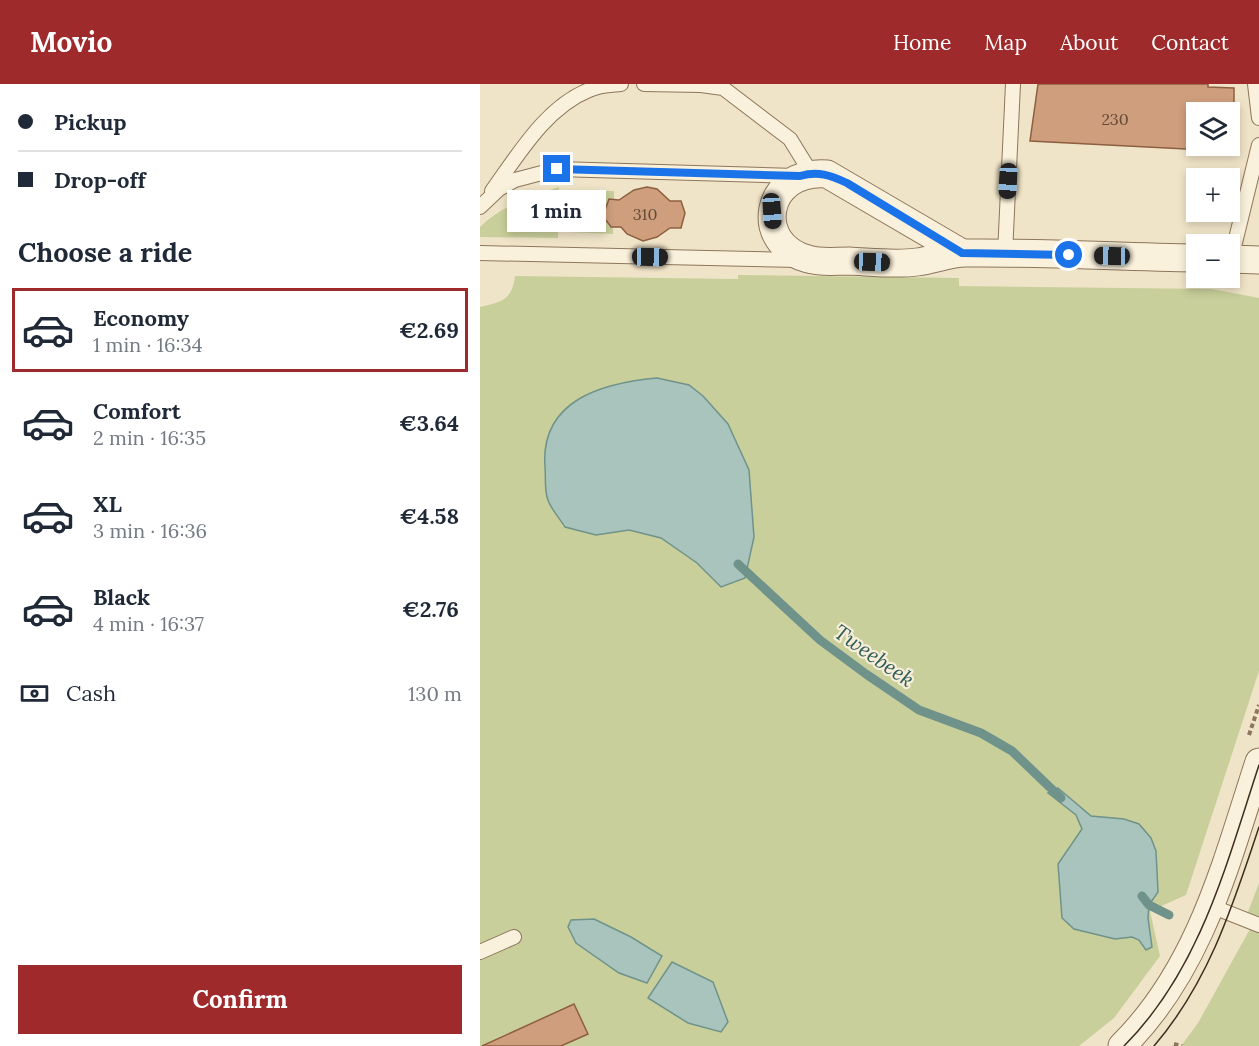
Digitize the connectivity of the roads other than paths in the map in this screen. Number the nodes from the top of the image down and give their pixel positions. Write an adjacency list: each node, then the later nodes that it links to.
1 (621, 84): 9 (lane)
2 (644, 84): 5 (lane)
3 (1013, 84): 12 (lane)
4 (1255, 84): 6 (lane)
5 (723, 86): 8 (lane)
6 (1259, 118)
7 (1259, 145): 10 (lane)
8 (806, 174): 9 (lane); 11 (street); 16 (street)
9 (481, 207)
10 (1237, 234)
11 (962, 253): 12 (street); 16 (street)
12 (1005, 254): 14 (street)
13 (482, 256): 16 (lane)
14 (1186, 258)
15 (1240, 259): 17 (street)
16 (811, 260)
17 (1259, 260)
18 (1259, 762): 19 (street)
19 (1211, 906): 20 (lane); 23 (street)
20 (1259, 925)
21 (514, 937): 22 (lane)
22 (480, 952)
23 (1122, 1046)

